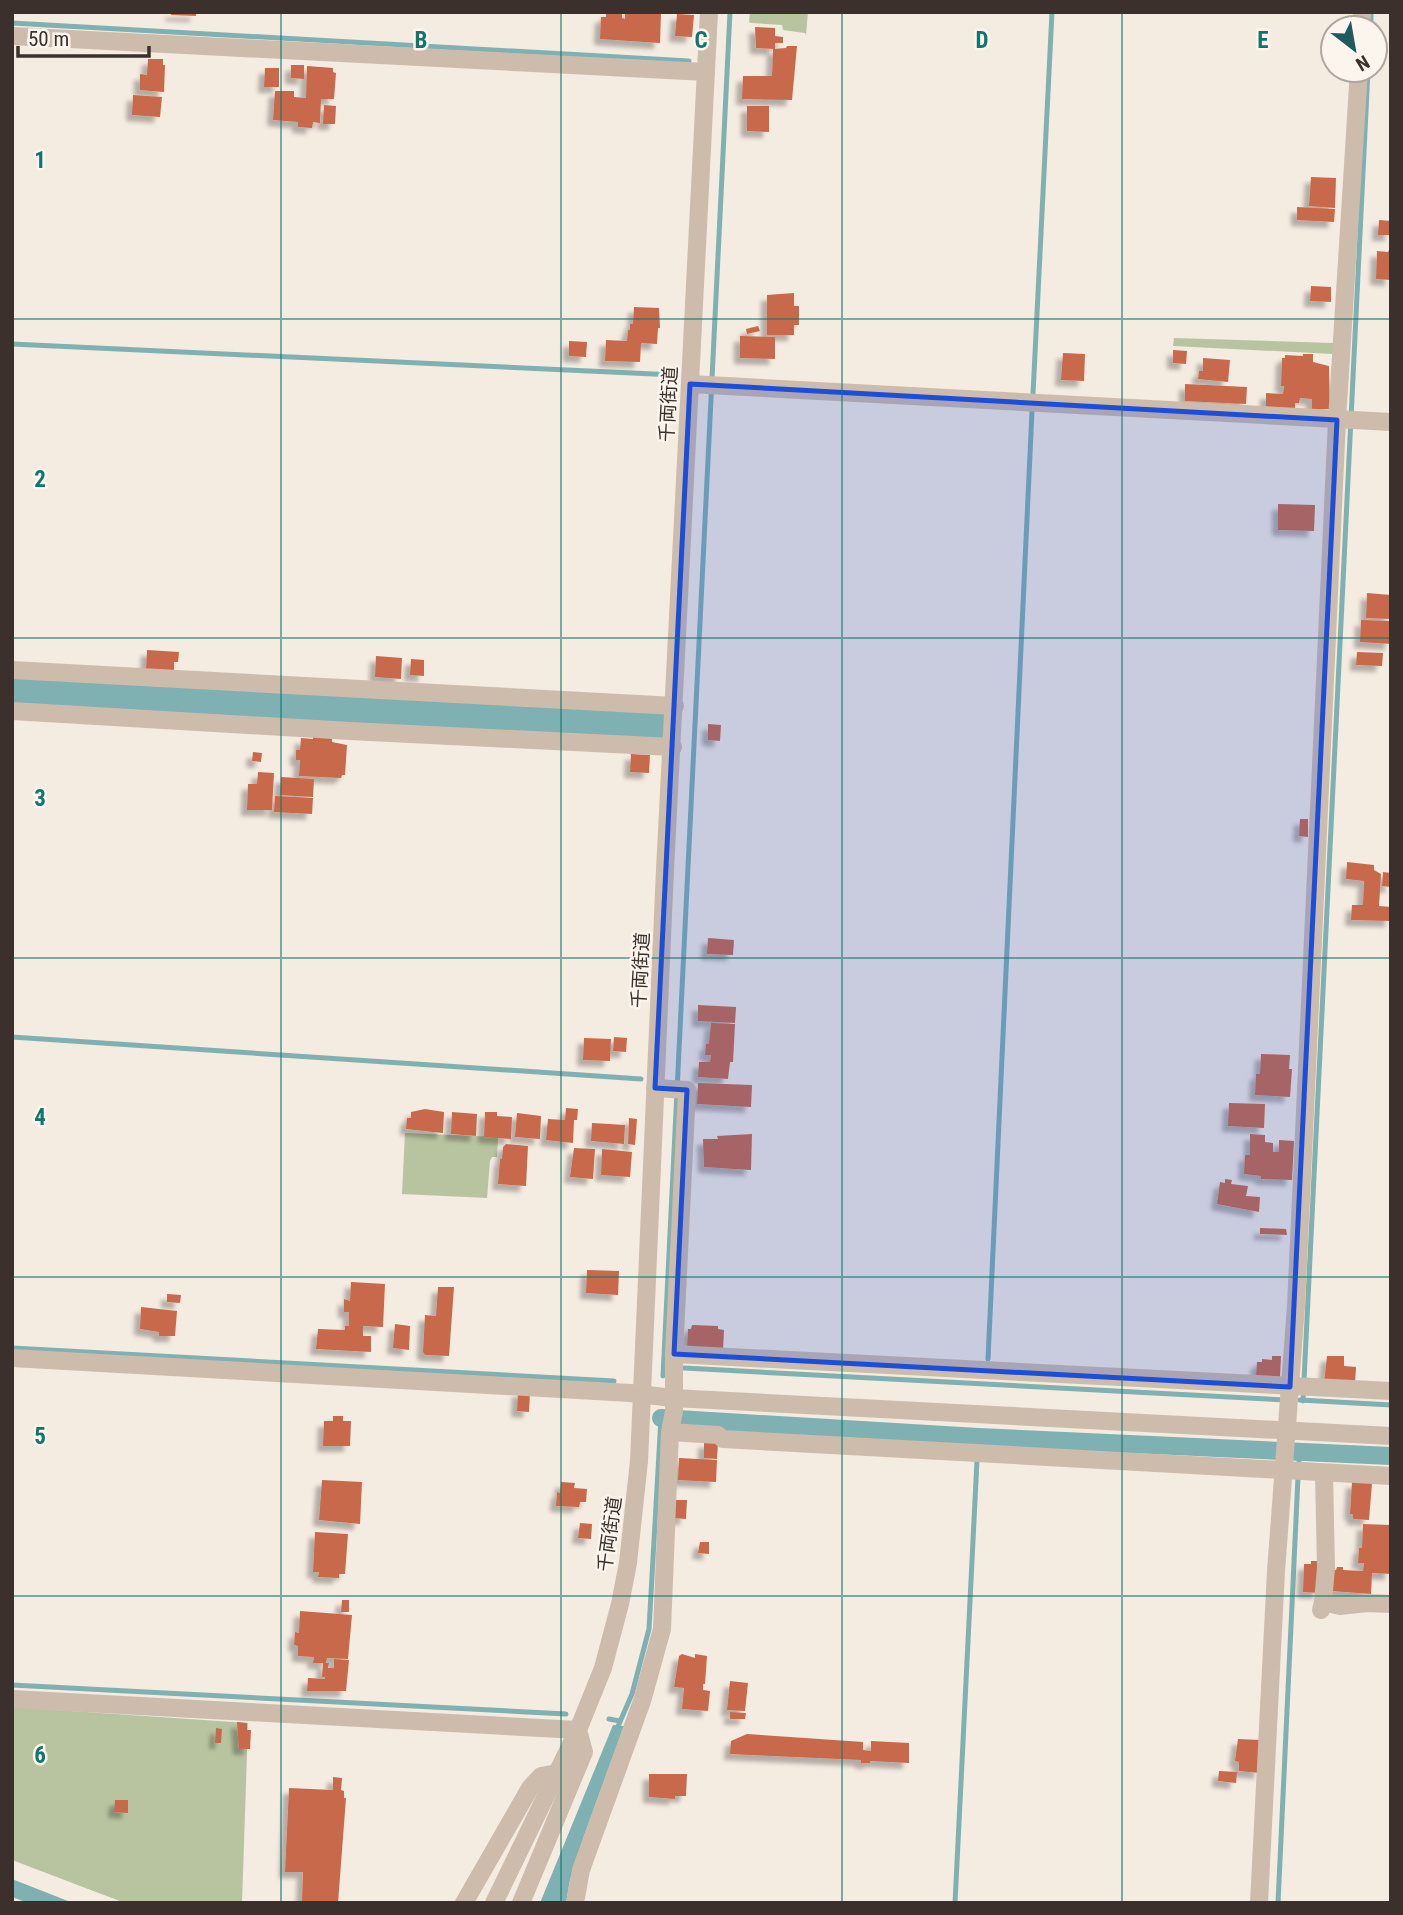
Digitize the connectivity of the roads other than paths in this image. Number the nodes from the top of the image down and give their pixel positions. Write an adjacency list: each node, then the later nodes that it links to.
1 (709, 12): 3 (street, 千両街道)
2 (12, 36): 3 (street)
3 (706, 72): 5 (street, 千両街道)
4 (1359, 84): 6 (street)
5 (705, 385): 6 (street); 9 (street, 千両街道)
6 (1347, 420): 7 (street); 16 (street)
7 (1391, 422)
8 (12, 670): 9 (street)
9 (675, 706): 11 (street, 千両街道)
10 (12, 711): 11 (street)
11 (673, 747): 12 (street, 千両街道)
12 (670, 1089): 13 (street); 17 (street, 千両街道)
13 (674, 1354): 16 (street); 18 (street)
14 (12, 1357): 17 (street)
15 (1391, 1391): 16 (street)
16 (1295, 1392): 20 (street)
17 (642, 1394): 18 (street); 25 (street, 千両街道)
18 (672, 1416): 20 (street); 20 (street); 30 (street)
19 (1391, 1436): 20 (street)
20 (1286, 1451): 21 (street); 31 (street)
21 (1324, 1473): 22 (street); 23 (street)
22 (1391, 1476)
23 (1391, 1604)
24 (12, 1699): 25 (street)
25 (578, 1730): 26 (street, 千両街道); 29 (street)
26 (556, 1773): 27 (street); 28 (street, 千両街道)
27 (464, 1903)
28 (494, 1903)
29 (521, 1903)
30 (575, 1903)
31 (1259, 1903)

